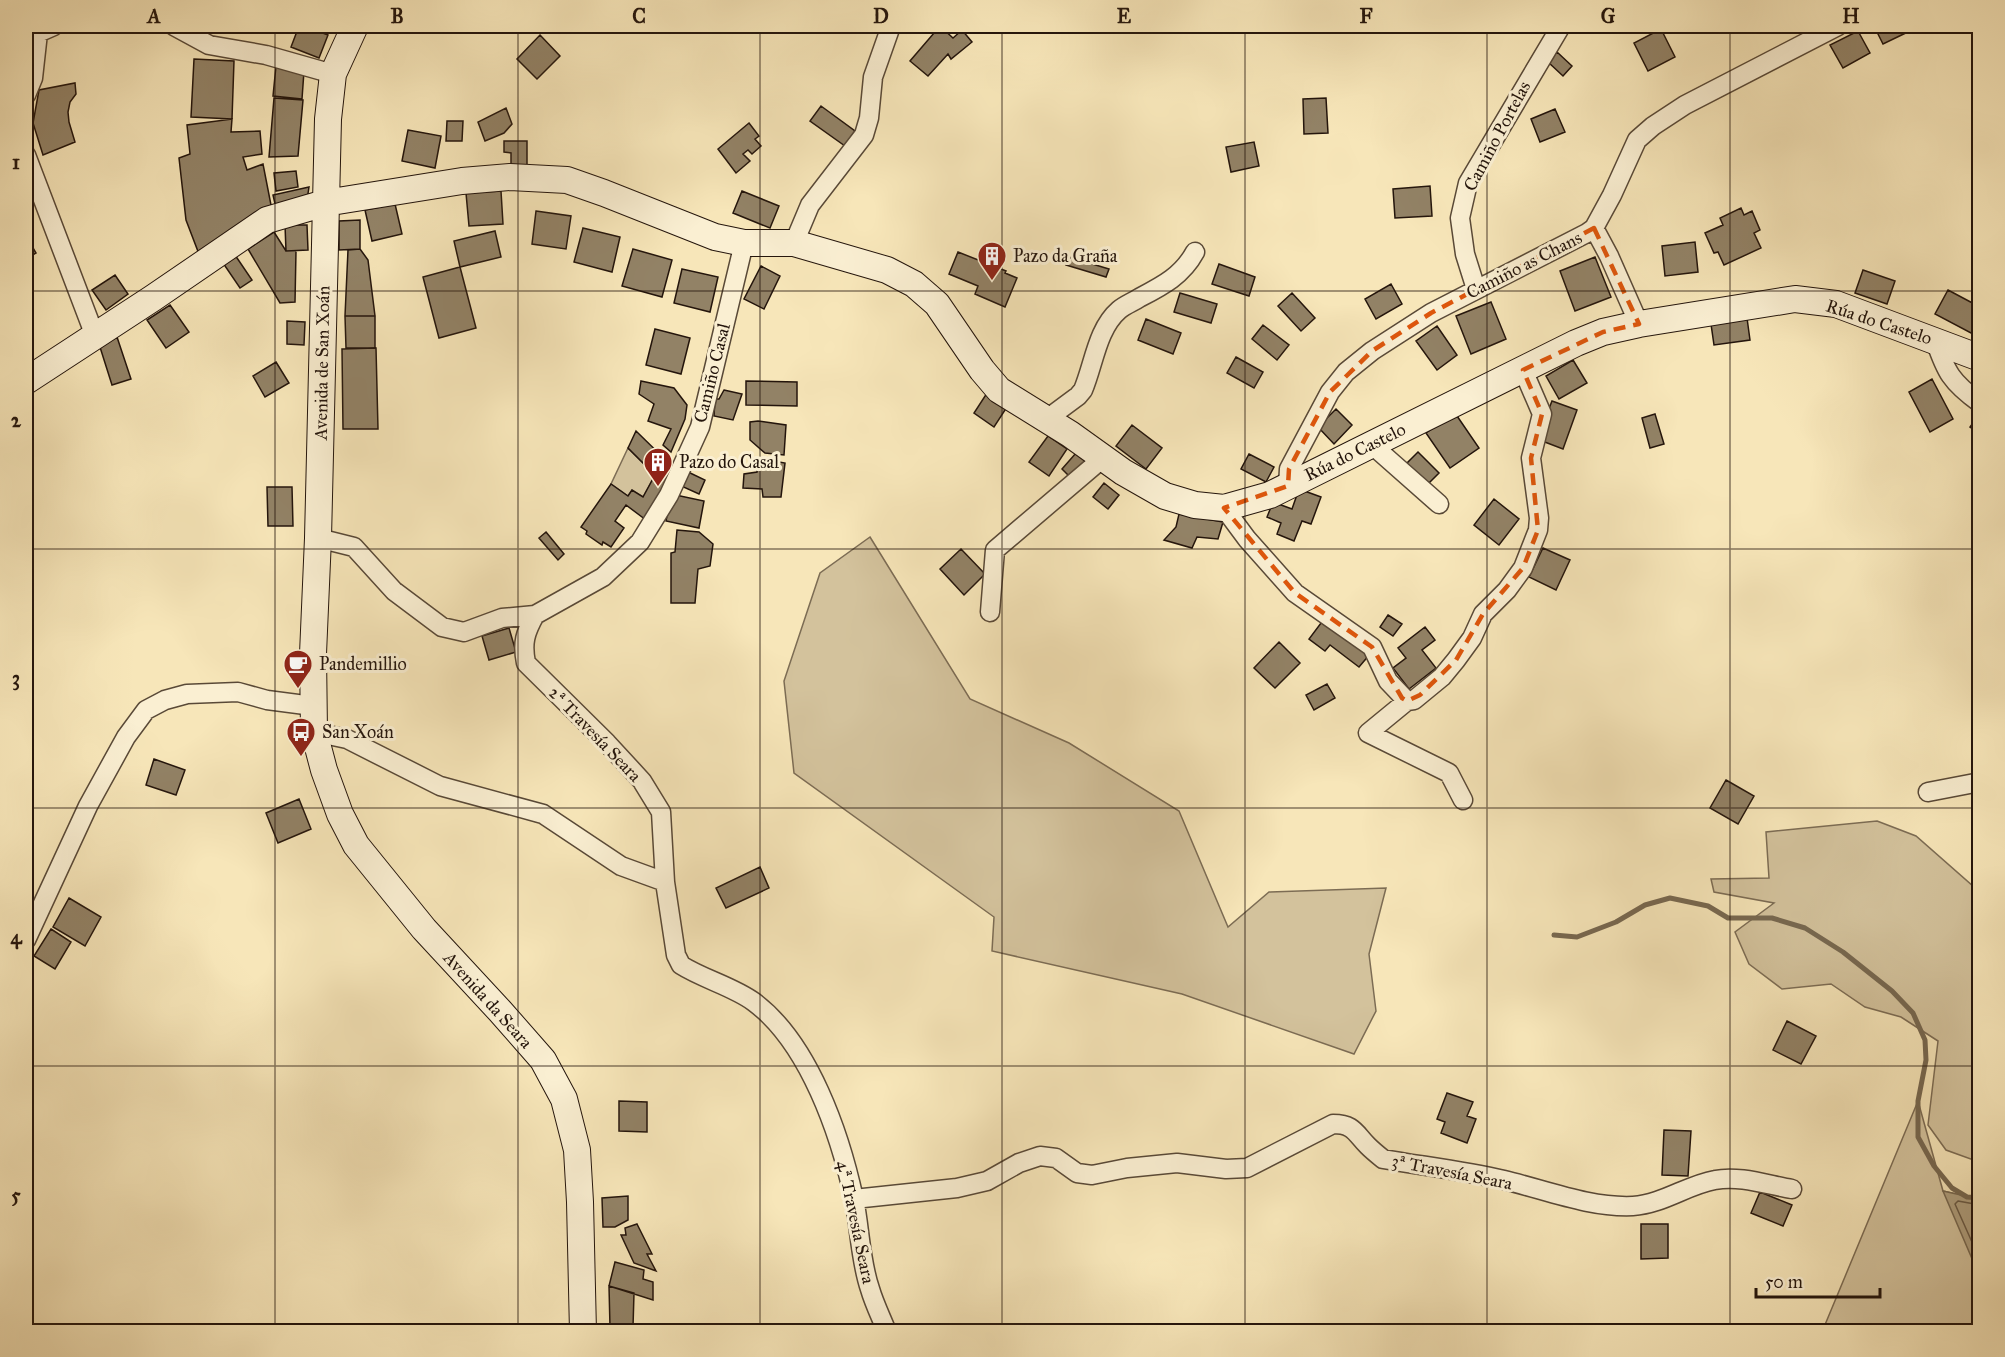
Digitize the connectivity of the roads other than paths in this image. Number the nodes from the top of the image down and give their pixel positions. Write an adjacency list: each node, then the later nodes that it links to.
1 (174, 26): 7 (street)
2 (355, 26): 7 (street, Avenida de San Xoán)
3 (891, 26): 13 (street)
4 (1561, 26): 15 (street, Camiño Portelas)
5 (1838, 26): 11 (street, Camiño as Chans)
6 (39, 29): 8 (street)
7 (333, 74): 10 (street, Avenida de San Xoán)
8 (26, 95)
9 (26, 155): 17 (street)
10 (325, 203): 12 (street, Rúa do Castelo); 17 (street, Rúa do Castelo); 29 (street, Avenida de San Xoán)
11 (1594, 228): 15 (street, Camiño as Chans); 16 (street)
12 (744, 243): 13 (street, Rúa do Castelo); 31 (street, Camiño Casal)
13 (794, 243): 23 (street, Rúa do Castelo)
14 (1195, 252): 23 (street)
15 (1476, 289): 26 (street, Camiño as Chans)
16 (1639, 324): 18 (street, Rúa do Castelo); 20 (street, Rúa do Castelo)
17 (95, 336): 21 (street, Rúa do Castelo)
18 (1935, 340): 19 (street, Rúa do Castelo); 22 (street)
19 (1980, 358)
20 (1523, 370): 24 (street, Rúa do Castelo); 32 (street)
21 (26, 381)
22 (1980, 403)
23 (1047, 419): 25 (street, Rúa do Castelo)
24 (1371, 444): 26 (street, Rúa do Castelo); 27 (street)
25 (1103, 458): 28 (street, Rúa do Castelo); 30 (street)
26 (1288, 486): 28 (street, Rúa do Castelo)
27 (1439, 504)
28 (1224, 508): 32 (street)
29 (318, 538): 31 (street); 33 (street, Avenida de San Xoán)
30 (990, 612)
31 (534, 615): 38 (street, 2ª Travesía Seara)
32 (1407, 701): 37 (street)
33 (313, 706): 34 (street, Avenida da Seara); 39 (street)
34 (314, 732): 38 (street); 43 (street, Avenida da Seara)
35 (1980, 782): 36 (street)
36 (1928, 792)
37 (1463, 800)
38 (665, 882): 40 (street, 2ª Travesía Seara)
39 (26, 940)
40 (681, 965): 42 (street, 4ª Travesía Seara)
41 (1792, 1189): 42 (street, 3ª Travesía Seara)
42 (854, 1199): 44 (street, 4ª Travesía Seara)
43 (584, 1328)
44 (887, 1332)

